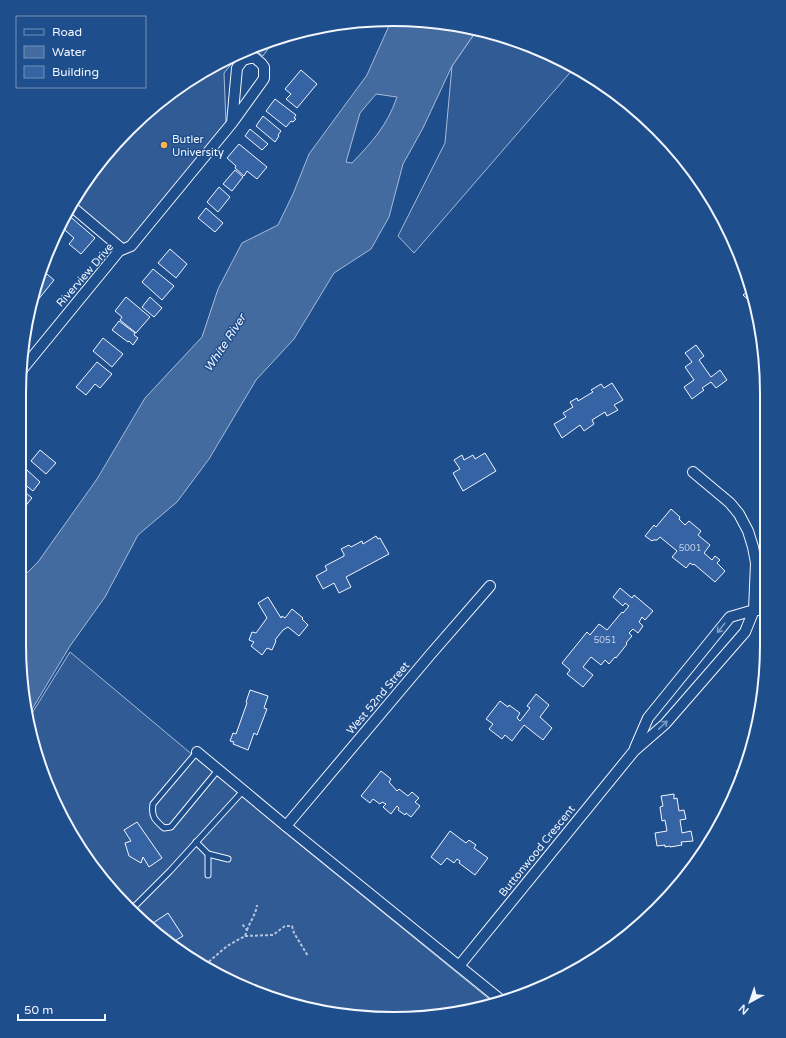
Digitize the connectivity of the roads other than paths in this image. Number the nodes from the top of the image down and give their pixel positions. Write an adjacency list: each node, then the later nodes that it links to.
1 (232, 123): 1 (street, Riverview Drive); 3 (street, Riverview Drive)
2 (75, 209): 3 (street)
3 (122, 249): 4 (street, Riverview Drive)
4 (28, 363)
5 (693, 472): 7 (street)
6 (490, 586): 12 (street, West 52nd Street)
7 (759, 610): 8 (street, one-way to 7); 8 (street, one-way to 8)
8 (634, 751): 18 (street, Buttonwood Crescent)
9 (197, 752): 10 (street); 10 (lane)
10 (218, 770): 11 (street)
11 (243, 791): 12 (street); 13 (lane)
12 (286, 826): 18 (street)
13 (196, 842): 14 (lane); 17 (lane)
14 (208, 854): 15 (lane); 16 (lane)
15 (228, 859)
16 (208, 875)
17 (135, 906)
18 (459, 966): 19 (street)
19 (497, 997)

